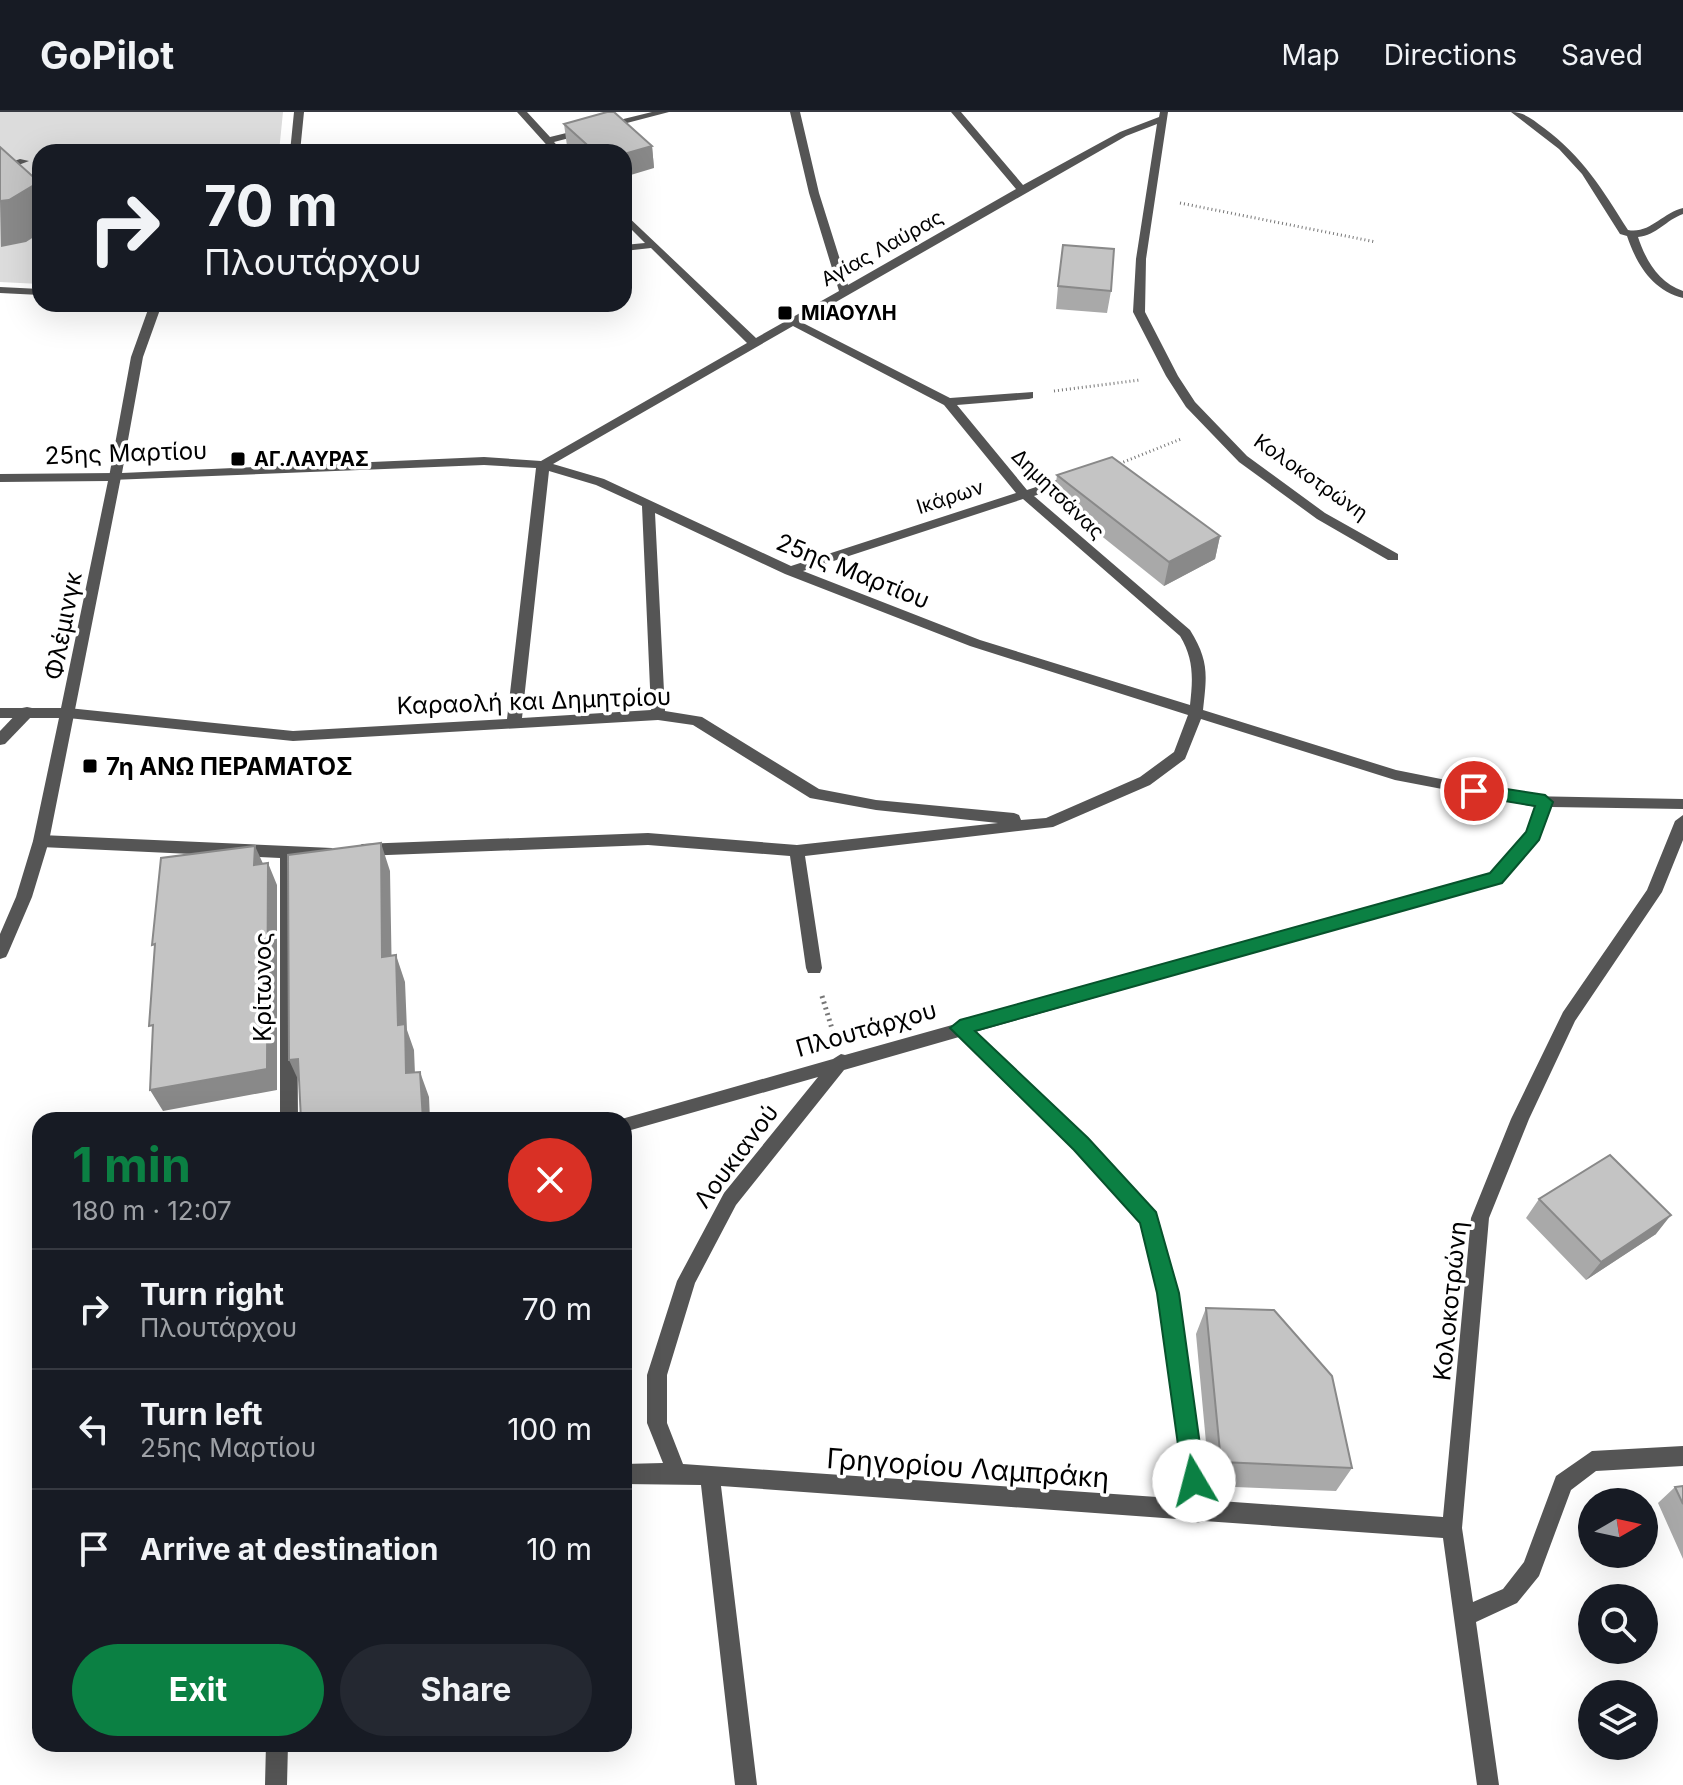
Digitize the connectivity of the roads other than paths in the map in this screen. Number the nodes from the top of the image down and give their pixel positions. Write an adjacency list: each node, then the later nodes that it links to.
1 (299, 112): 9 (street)
2 (522, 112): 8 (street)
3 (664, 112): 8 (street)
4 (795, 112): 20 (street)
5 (956, 112): 13 (street)
6 (1516, 112): 16 (street)
7 (1162, 115): 13 (street, Αγίας Λαύρας); 34 (street, Κολοκοτρώνη)
8 (547, 141): 10 (street)
9 (296, 144)
10 (550, 144)
11 (24, 161): 12 (street)
12 (0, 169)
13 (1022, 190): 20 (street, Αγίας Λαύρας)
14 (1683, 211): 16 (street)
15 (632, 224): 17 (street)
16 (1632, 234): 22 (street)
17 (653, 245): 18 (street); 25 (street)
18 (632, 247)
19 (0, 290): 21 (street)
20 (844, 290): 24 (street, Αγίας Λαύρας)
21 (32, 292)
22 (1683, 295)
23 (153, 312): 30 (street, Φλέμινγκ)
24 (791, 321): 25 (street, Αγίας Λαύρας); 27 (street, Δημητσάνας)
25 (755, 344): 28 (street, Αγίας Λαύρας)
26 (1029, 395): 27 (street)
27 (948, 402): 32 (street, Δημητσάνας)
28 (543, 465): 30 (street, 25ης Μαρτίου); 33 (street, 25ης Μαρτίου); 41 (street)
29 (1104, 470): 32 (street, Ικάρων)
30 (115, 477): 31 (street, 25ης Μαρτίου); 38 (street, Φλέμινγκ)
31 (0, 478)
32 (1023, 493): 35 (street, Ικάρων); 39 (street, Δημητσάνας)
33 (648, 506): 35 (street, 25ης Μαρτίου); 40 (street)
34 (1393, 557)
35 (790, 571): 39 (street, 25ης Μαρτίου)
36 (27, 712): 37 (street, Καραολή και Δημητρίου); 38 (street, Καραολή και Δημητρίου); 42 (street)
37 (0, 713)
38 (68, 713): 41 (street, Καραολή και Δημητρίου); 47 (street, Φλέμινγκ)
39 (1196, 713): 43 (street, 25ης Μαρτίου); 46 (street, Καραολή και Δημητρίου)
40 (658, 715): 41 (street, Καραολή και Δημητρίου); 46 (street, Καραολή και Δημητρίου)
41 (514, 724)
42 (0, 740)
43 (1545, 802): 44 (street, 25ης Μαρτίου); 52 (street, Πλουτάρχου)
44 (1683, 804)
45 (1683, 821): 61 (street, Κολοκοτρώνη)
46 (1048, 823): 48 (street, Καραολή και Δημητρίου)
47 (41, 841): 49 (street, Καραολή και Δημητρίου); 50 (street, Φλέμινγκ)
48 (797, 851): 49 (street, Καραολή και Δημητρίου); 51 (street)
49 (288, 853): 54 (street, Κρίτωνος)
50 (0, 953)
51 (814, 968)
52 (960, 1028): 53 (street, Πλουτάρχου); 60 (street)
53 (842, 1061): 55 (street, Πλουτάρχου); 57 (street, Λουκιανού)
54 (289, 1112)
55 (632, 1123)
56 (1683, 1456): 62 (street)
57 (677, 1473): 58 (street, Γρηγορίου Λαμπράκη); 59 (street, Γρηγορίου Λαμπράκη)
58 (632, 1474)
59 (710, 1477): 60 (street, Γρηγορίου Λαμπράκη); 65 (street)
60 (1198, 1513): 61 (street, Γρηγορίου Λαμπράκη)
61 (1452, 1528): 62 (street, Κολοκοτρώνη)
62 (1464, 1616): 66 (street, Κολοκοτρώνη)
63 (277, 1752): 64 (street)
64 (276, 1785)
65 (746, 1785)
66 (1488, 1785)

